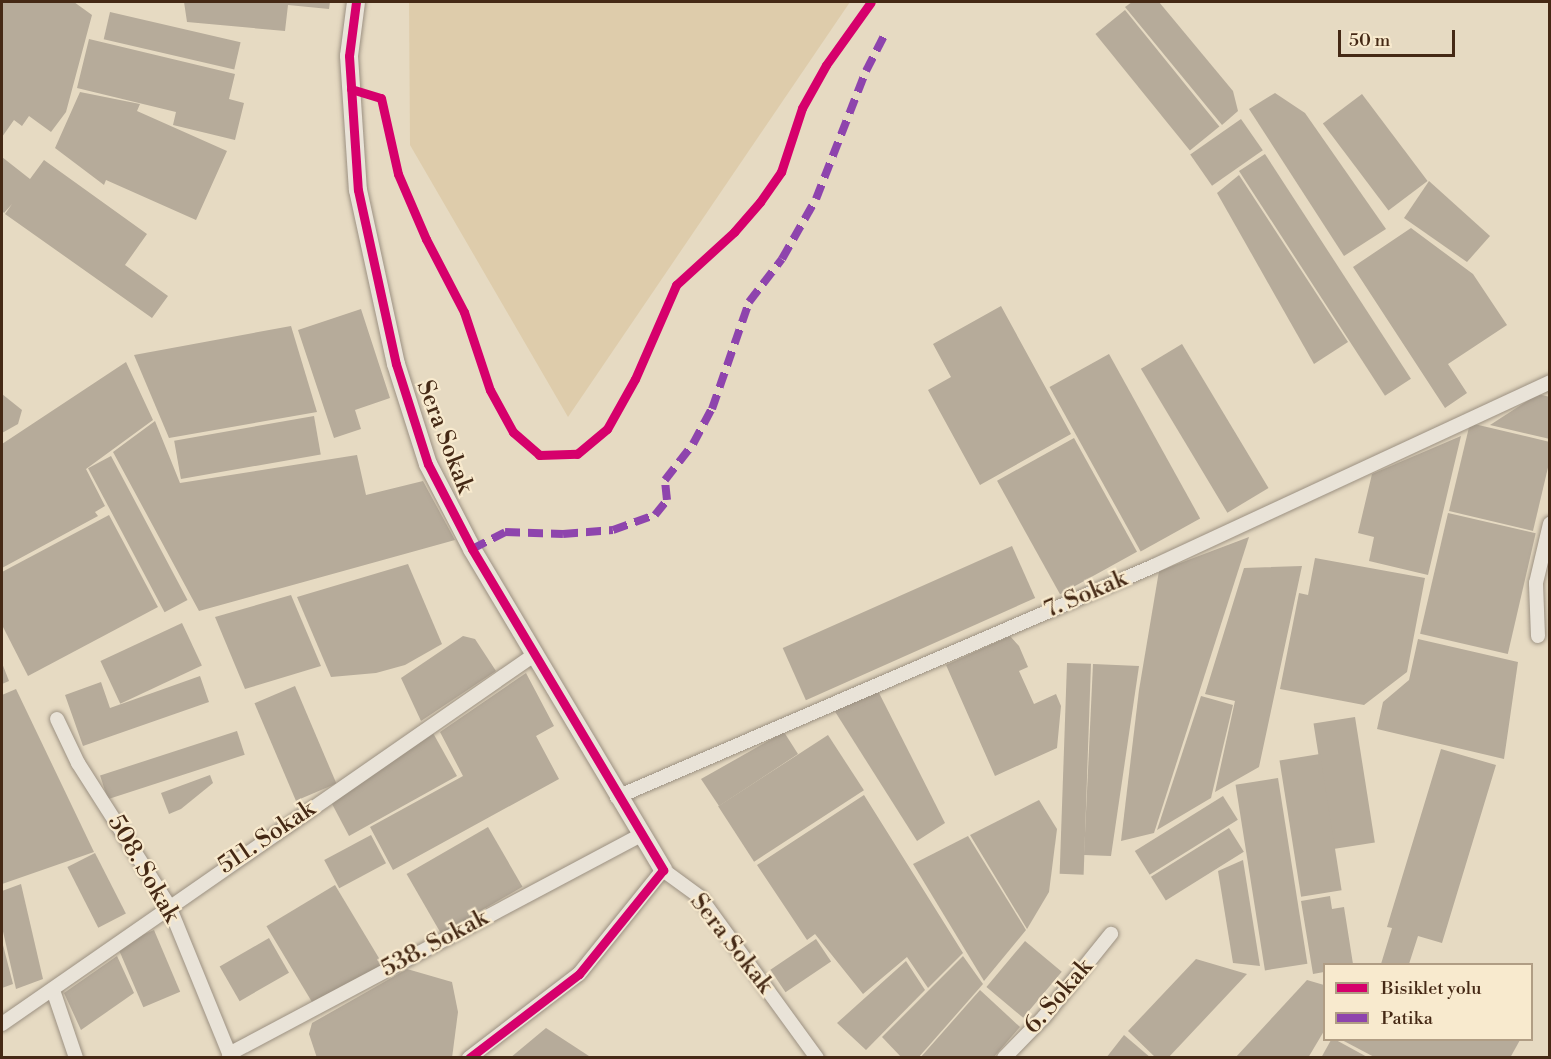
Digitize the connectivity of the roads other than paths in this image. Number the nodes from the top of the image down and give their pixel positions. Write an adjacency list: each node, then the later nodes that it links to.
1 (356, 2): 5 (street, Sera Sokak)
2 (1550, 382): 7 (street, 7. Sokak)
3 (1550, 524): 4 (street)
4 (1538, 636)
5 (534, 655): 7 (street, Sera Sokak); 10 (street, 511. Sokak)
6 (57, 718): 10 (street, 508. Sokak)
7 (617, 796): 8 (street, Sera Sokak)
8 (641, 835): 9 (street, Sera Sokak); 14 (street, 538. Sokak)
9 (663, 870): 16 (street); 17 (street, Sera Sokak)
10 (169, 906): 12 (street, 511. Sokak); 14 (street, 508. Sokak)
11 (1112, 934): 18 (street, 6. Sokak)
12 (52, 990): 13 (street, 511. Sokak); 15 (street)
13 (2, 1024)
14 (230, 1056)
15 (76, 1058)
16 (469, 1058)
17 (817, 1058)
18 (1004, 1058)

